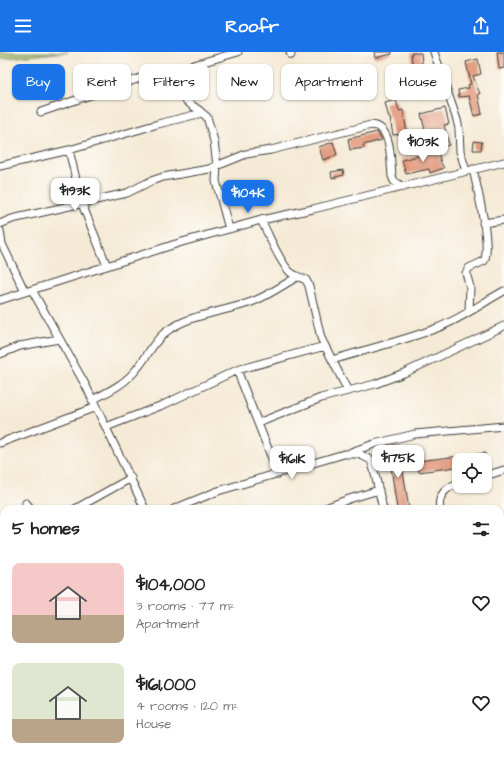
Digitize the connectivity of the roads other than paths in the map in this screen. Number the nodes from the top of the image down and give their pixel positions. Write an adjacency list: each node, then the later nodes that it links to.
1 (238, 52): 3 (street)
2 (434, 52): 13 (street)
3 (230, 53): 4 (street)
4 (193, 64)
5 (139, 78): 7 (street)
6 (185, 100): 8 (street)
7 (40, 112)
8 (202, 113): 9 (street); 12 (street)
9 (69, 150): 11 (street); 15 (street)
10 (504, 162): 13 (street)
11 (0, 166)
12 (217, 166): 14 (street); 15 (street); 20 (street)
13 (470, 170): 14 (street); 19 (street)
14 (402, 187): 16 (street)
15 (82, 204): 18 (street); 22 (street)
16 (261, 220): 20 (street); 23 (street)
17 (504, 220): 19 (street)
18 (0, 224)
19 (483, 224): 27 (street)
20 (229, 229): 22 (street)
21 (0, 231): 24 (street)
22 (107, 266): 24 (street)
23 (297, 277): 30 (street); 35 (street)
24 (28, 291): 26 (street); 29 (street)
25 (504, 291): 27 (street)
26 (0, 300)
27 (469, 311): 32 (street)
28 (504, 326): 34 (street)
29 (59, 339): 31 (street); 35 (street)
30 (325, 346): 32 (street); 33 (street)
31 (0, 354)
32 (332, 360): 34 (street)
33 (237, 370): 37 (street); 39 (street)
34 (348, 391): 37 (street)
35 (92, 400): 36 (street)
36 (96, 407): 39 (street); 40 (street)
37 (258, 423): 43 (street)
38 (504, 426): 41 (street)
39 (106, 427): 45 (street)
40 (0, 443)
41 (344, 454): 43 (street); 47 (street)
42 (504, 470): 44 (street)
43 (278, 474): 50 (street)
44 (492, 474)
45 (131, 478): 48 (street); 49 (street)
46 (452, 486): 53 (street)
47 (379, 490): 51 (street); 52 (street)
48 (82, 505)
49 (143, 505)
50 (184, 505)
51 (332, 505)
52 (382, 505)
53 (440, 505)

